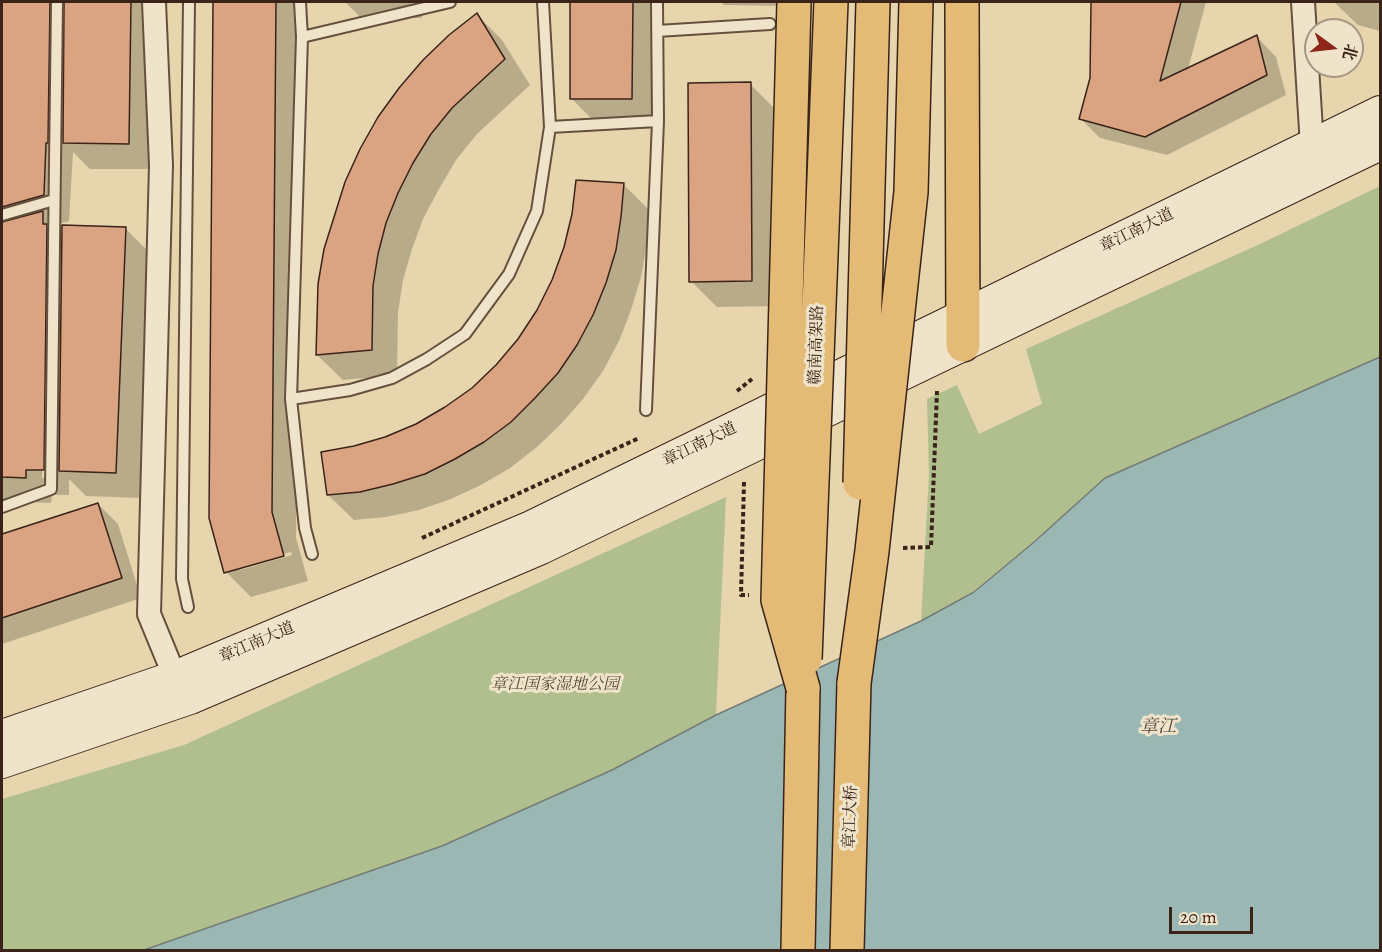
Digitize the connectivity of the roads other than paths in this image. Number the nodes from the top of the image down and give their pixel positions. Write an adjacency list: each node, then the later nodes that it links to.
1 (57, 2): 24 (lane)
2 (154, 2): 33 (street)
3 (189, 2): 32 (lane)
4 (300, 2): 18 (lane)
5 (450, 2): 15 (lane)
6 (543, 2): 21 (lane)
7 (657, 2): 17 (lane)
8 (794, 2): 35 (main road, bridge)
9 (810, 2): 29 (main road)
10 (831, 2): 35 (main road, 赣南高架路, bridge)
11 (873, 2): 34 (main road, bridge)
12 (916, 2): 34 (main road, bridge)
13 (962, 2): 26 (main road)
14 (1303, 2): 23 (street)
15 (430, 4): 18 (lane)
16 (770, 24): 17 (lane)
17 (657, 31): 20 (lane)
18 (302, 38): 27 (lane)
19 (1380, 112): 23 (main road, 章江南大道)
20 (658, 121): 21 (lane); 28 (lane)
21 (550, 127): 27 (lane)
22 (1380, 144): 26 (main road, 章江南大道)
23 (1312, 146): 26 (main road, 章江南大道)
24 (54, 200): 25 (lane); 30 (lane)
25 (2, 215)
26 (963, 331): 29 (main road, 章江南大道)
27 (291, 399): 31 (lane)
28 (646, 410)
29 (799, 410): 33 (main road, 章江南大道); 37 (main road, 章江南大道)
30 (2, 507)
31 (312, 554)
32 (188, 607)
33 (175, 677): 36 (main road, 章江南大道)
34 (854, 683): 39 (main road, 章江大桥)
35 (803, 688): 38 (main road)
36 (2, 736)
37 (2, 762)
38 (798, 951)
39 (847, 951)

